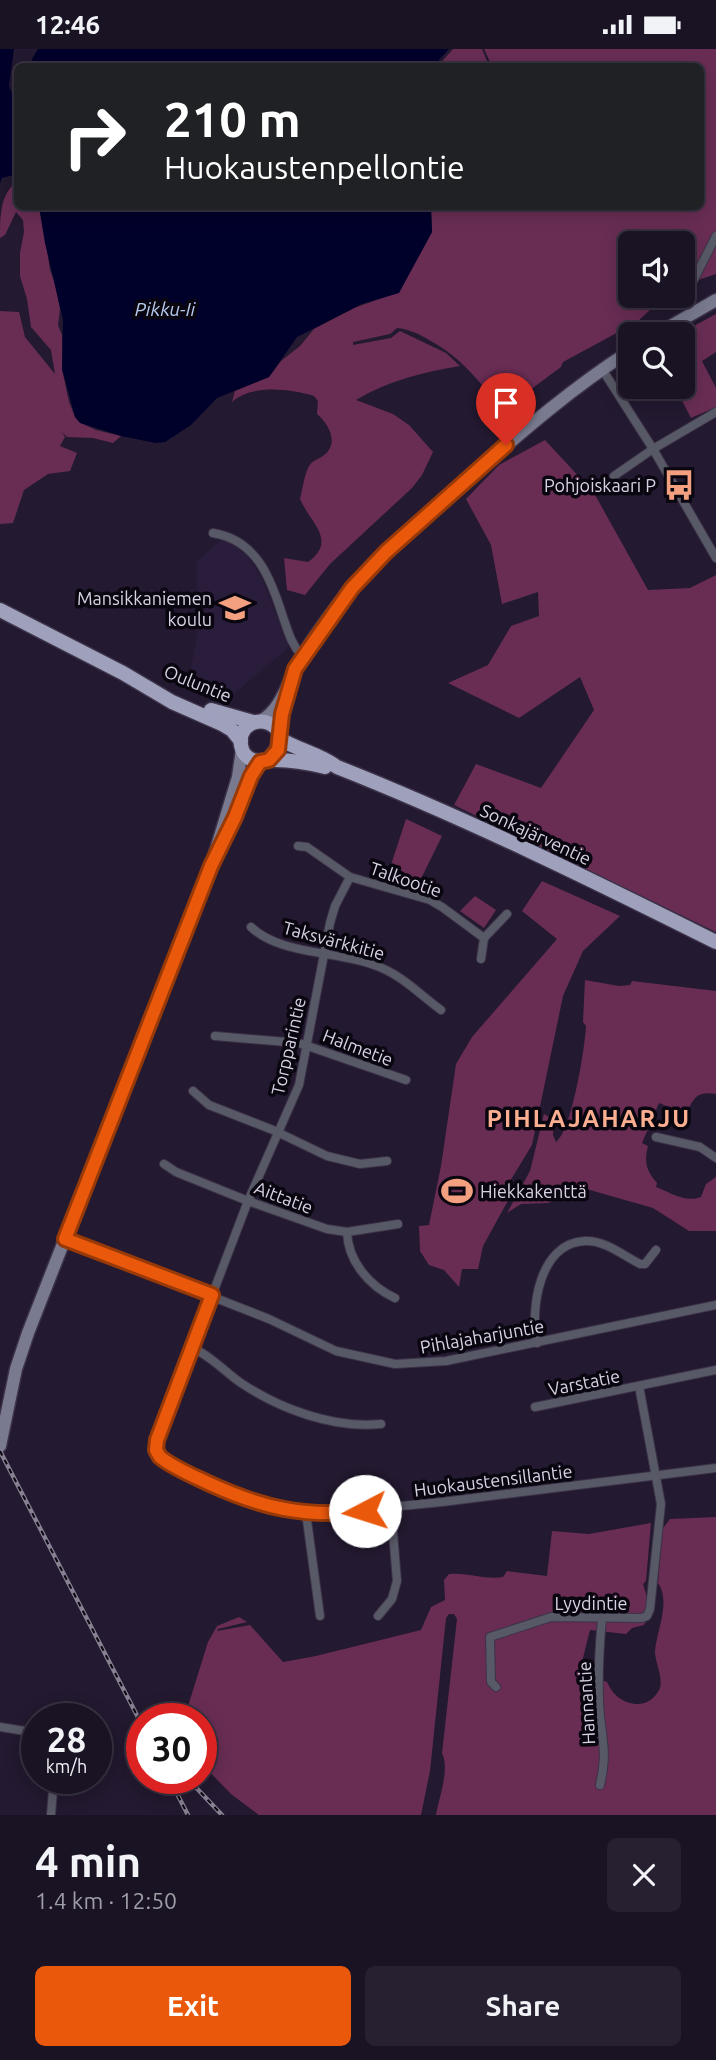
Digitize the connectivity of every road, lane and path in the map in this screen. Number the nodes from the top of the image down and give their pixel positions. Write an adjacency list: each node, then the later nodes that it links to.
1 (716, 236): 3 (street)
2 (716, 300): 3 (main road)
3 (694, 313): 4 (main road)
4 (678, 322)
5 (618, 359): 6 (main road)
6 (602, 369): 8 (street); 13 (main road)
7 (716, 413): 8 (street)
8 (653, 449): 9 (street); 11 (street)
9 (614, 476)
10 (214, 533): 13 (street)
11 (716, 558)
12 (0, 610): 14 (highway, Ouluntie)
13 (302, 656): 15 (main road)
14 (130, 676): 16 (highway, Ouluntie); 18 (highway, Ouluntie)
15 (289, 684): 16 (main road); 17 (main road)
16 (258, 721): 17 (highway); 18 (highway)
17 (280, 735): 19 (highway); 20 (highway, Sonkajärventie)
18 (241, 745): 19 (highway); 22 (main road)
19 (265, 761): 20 (highway, Sonkajärventie); 22 (main road)
20 (337, 767): 27 (highway, Sonkajärventie)
21 (298, 846): 23 (street, Talkootie)
22 (211, 866): 43 (main road)
23 (350, 877): 26 (street, Talkootie); 28 (street, Torpparintie)
24 (507, 914): 26 (street)
25 (251, 927): 28 (street, Taksvärkkitie)
26 (484, 938): 29 (street)
27 (716, 942)
28 (323, 953): 30 (street, Taksvärkkitie); 32 (street, Torpparintie)
29 (481, 959)
30 (441, 1010)
31 (215, 1036): 32 (street, Halmetie)
32 (306, 1045): 33 (street, Halmetie); 35 (street, Torpparintie)
33 (406, 1080)
34 (193, 1091): 35 (street)
35 (279, 1133): 38 (street); 40 (street, Torpparintie)
36 (656, 1137): 37 (street)
37 (716, 1158)
38 (387, 1161)
39 (164, 1164): 40 (street, Aittatie)
40 (248, 1201): 42 (street, Aittatie); 45 (street, Torpparintie)
41 (398, 1224): 42 (street, Aittatie)
42 (347, 1231): 46 (street)
43 (65, 1239): 45 (street, Pihlajaharjuntie); 54 (main road)
44 (656, 1250): 48 (street)
45 (212, 1295): 48 (street, Pihlajaharjuntie); 49 (street, Torpparintie)
46 (395, 1299)
47 (716, 1305): 48 (street, Pihlajaharjuntie)
48 (537, 1343)
49 (192, 1348): 53 (street); 55 (street, Torpparintie)
50 (716, 1370): 51 (street, Varstatie)
51 (639, 1386): 52 (street, Varstatie); 57 (street, Varstatie)
52 (535, 1408)
53 (381, 1424)
54 (0, 1446)
55 (160, 1457): 59 (street, Huokaustensillantie)
56 (716, 1468): 57 (street, Huokaustensillantie)
57 (657, 1475): 58 (street, Huokaustensillantie); 62 (street, Lyydintie)
58 (391, 1508): 59 (street, Huokaustensillantie); 61 (street)
59 (306, 1513): 60 (street)
60 (320, 1616)
61 (378, 1616)
62 (602, 1618): 63 (street, Lyydintie); 66 (street, Hannantie)
63 (496, 1687)
64 (0, 1727): 65 (street)
65 (21, 1730)
66 (600, 1785)
67 (53, 1794): 68 (street)
68 (51, 1815)

